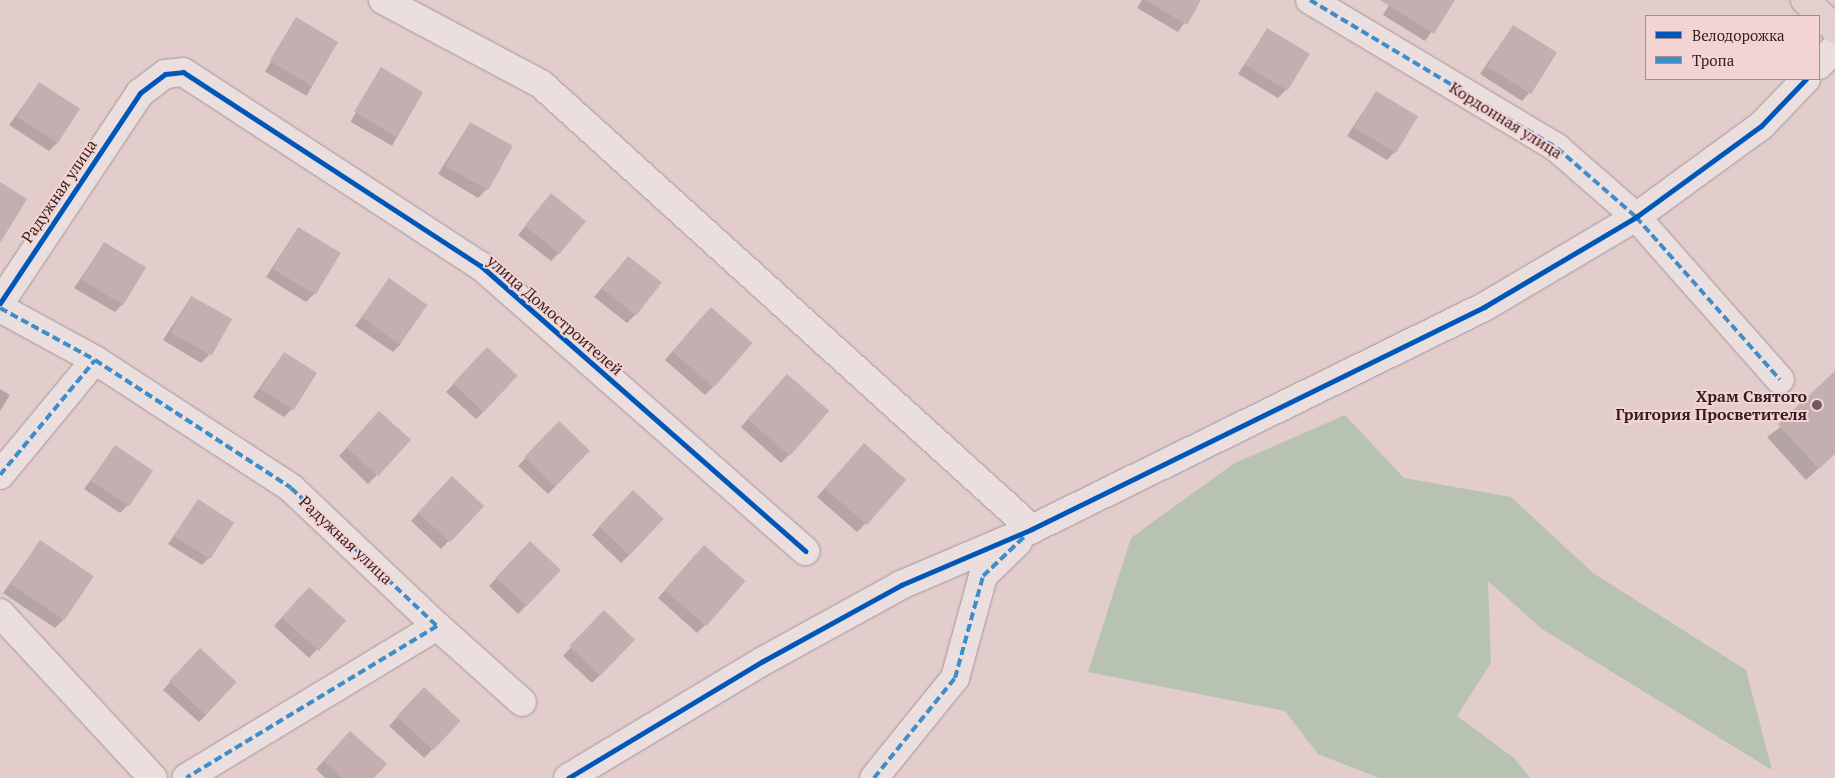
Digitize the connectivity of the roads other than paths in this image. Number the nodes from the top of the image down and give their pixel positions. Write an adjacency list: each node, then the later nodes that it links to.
1 (383, 0): 15 (street)
2 (1310, 0): 9 (street, Кордонная улица)
3 (1805, 0): 4 (main road)
4 (1835, 28)
5 (1835, 48): 6 (street)
6 (1820, 64)
7 (1805, 80): 9 (street)
8 (140, 93): 10 (street, Радужная улица); 16 (street, улица Домостроителей)
9 (1636, 217): 13 (street, Кордонная улица); 15 (street)
10 (0, 303)
11 (0, 308): 12 (street, Радужная улица)
12 (95, 360): 14 (street); 18 (street, Радужная улица)
13 (1780, 380)
14 (0, 475)
15 (1032, 529): 22 (street); 23 (street)
16 (805, 551)
17 (0, 614): 20 (street)
18 (437, 626): 19 (street, Радужная улица); 21 (street)
19 (522, 702)
20 (153, 778)
21 (186, 778)
22 (568, 778)
23 (874, 778)

